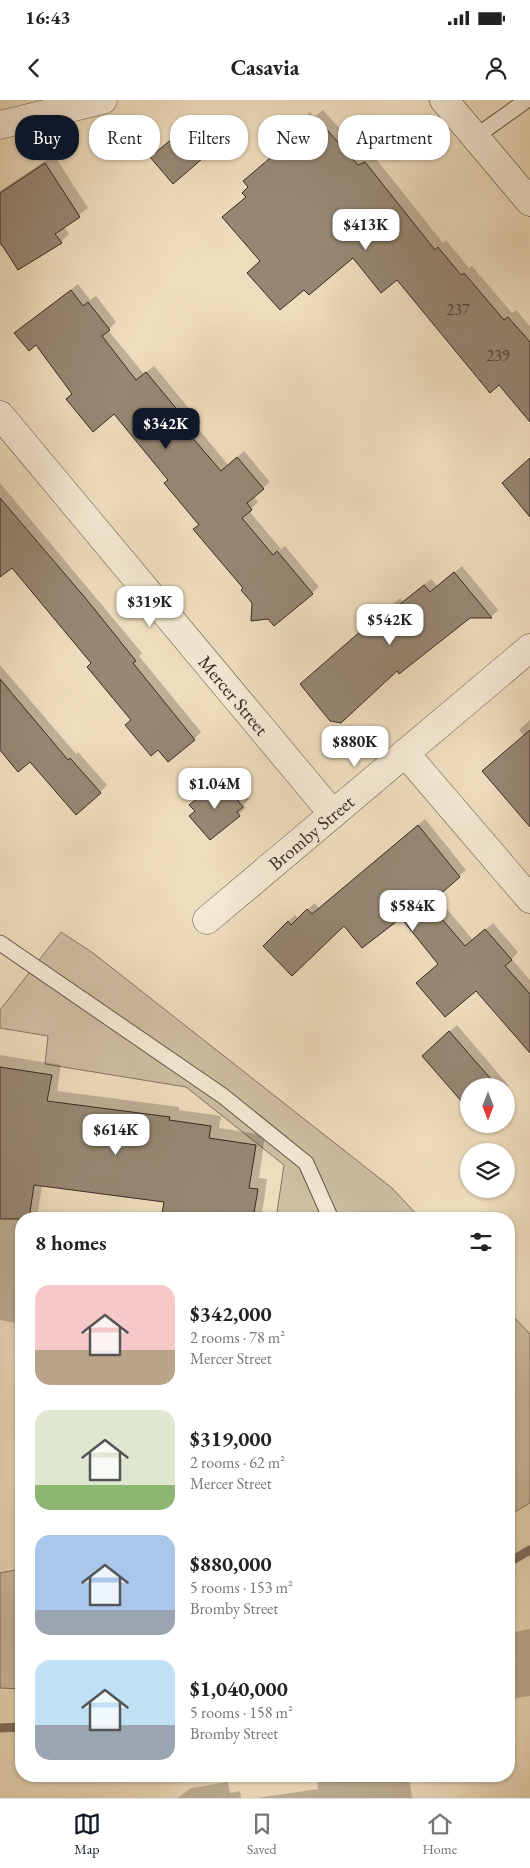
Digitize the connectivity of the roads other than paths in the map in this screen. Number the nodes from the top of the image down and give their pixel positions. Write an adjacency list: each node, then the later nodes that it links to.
1 (103, 100): 4 (street)
2 (444, 100): 5 (street)
3 (528, 100): 5 (lane)
4 (0, 125)
5 (475, 137): 6 (street)
6 (530, 202)
7 (0, 416): 10 (street, Mercer Street)
8 (530, 648): 9 (street, Bromby Street)
9 (405, 753): 10 (street, Bromby Street); 11 (street)
10 (333, 814): 12 (street, Bromby Street)
11 (530, 899)
12 (207, 920)
13 (0, 942): 14 (lane)
14 (328, 1212)

